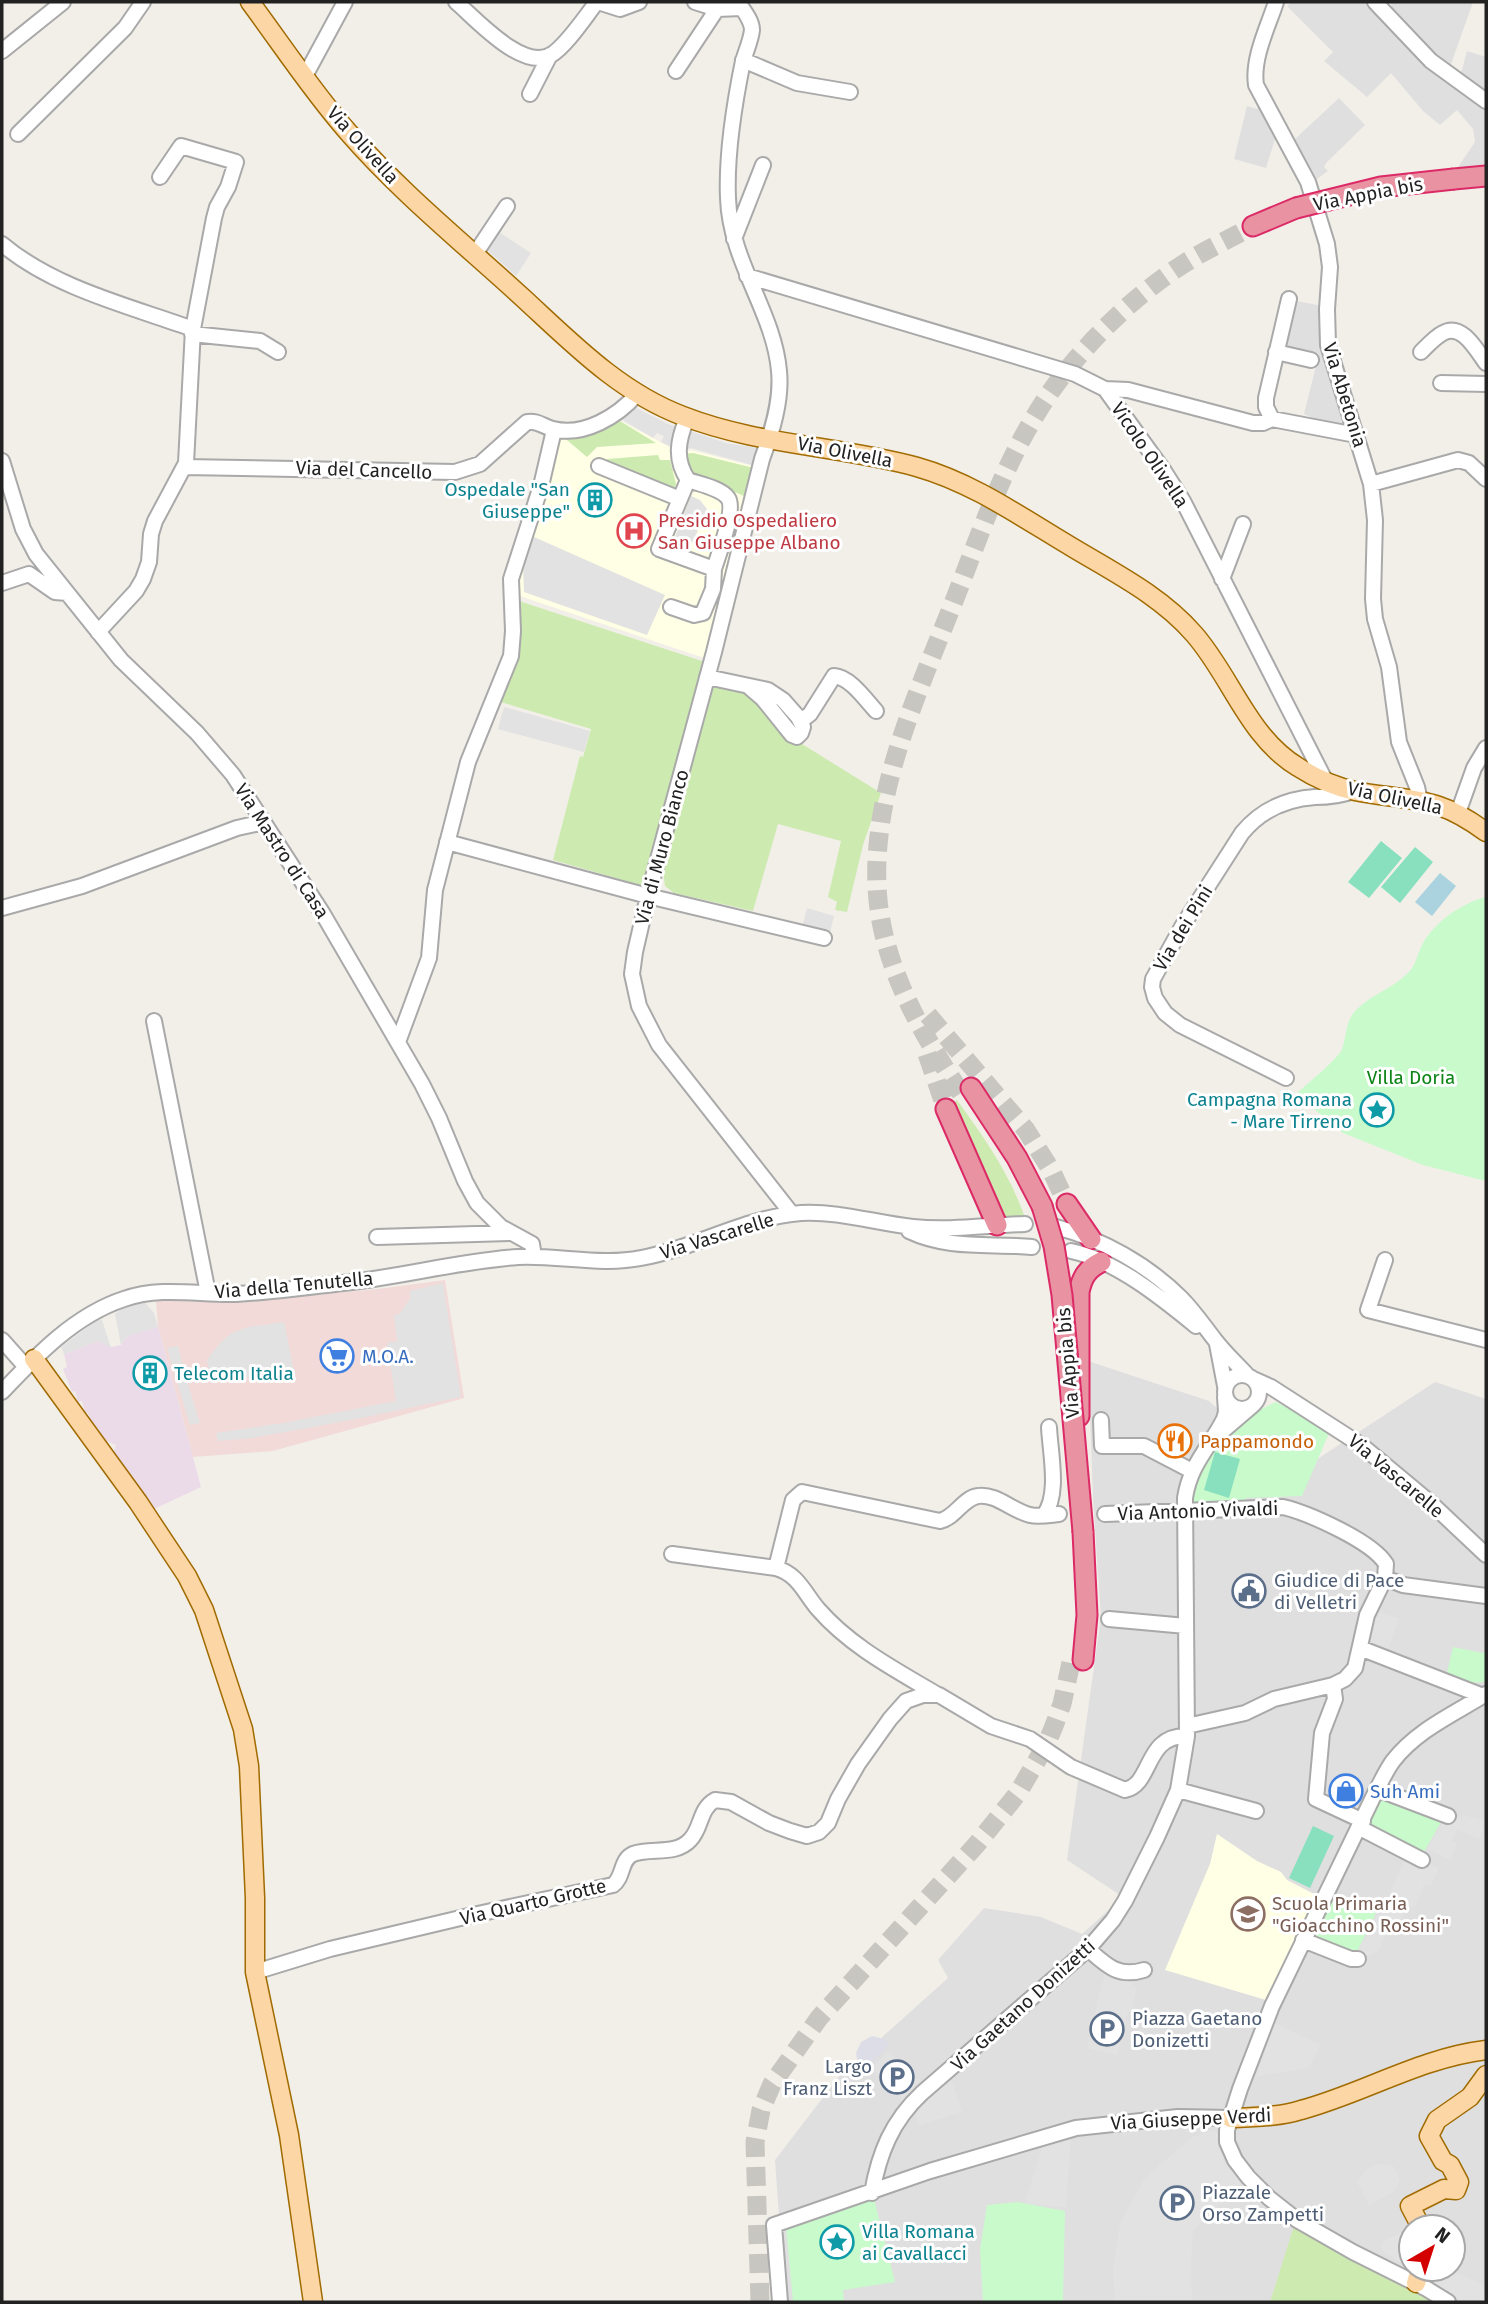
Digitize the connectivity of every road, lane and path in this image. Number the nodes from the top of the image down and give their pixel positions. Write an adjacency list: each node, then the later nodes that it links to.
1 (142, 2): 21 (street)
2 (250, 2): 17 (main road, Via Olivella)
3 (345, 2): 17 (street)
4 (456, 2): 14 (street)
5 (597, 2): 6 (street); 14 (street)
6 (639, 2)
7 (695, 2): 12 (street)
8 (1276, 2): 47 (street, Via Abetonia)
9 (1375, 2): 20 (street)
10 (54, 4): 13 (street)
11 (740, 5): 12 (street); 15 (street, Via di Muro Bianco)
12 (717, 9): 16 (street)
13 (2, 51)
14 (550, 55): 19 (street)
15 (743, 60): 18 (street); 29 (street, Via di Muro Bianco)
16 (676, 71)
17 (305, 76): 31 (main road, Via Olivella)
18 (850, 92)
19 (530, 94)
20 (1486, 101)
21 (18, 134)
22 (763, 165): 29 (street)
23 (1486, 176): 25 (highway, Via Appia bis)
24 (160, 177): 34 (street)
25 (1454, 185): 26 (highway, Via Appia bis); 28 (highway, Via Appia bis, bridge)
26 (1486, 188)
27 (507, 206): 31 (street)
28 (1256, 232)
29 (734, 239): 32 (street, Via di Muro Bianco)
30 (2, 244): 34 (street)
31 (475, 254): 43 (main road, Via Olivella)
32 (747, 276): 42 (street, Vicolo Olivella); 48 (street, Via di Muro Bianco)
33 (1289, 299): 36 (street)
34 (193, 331): 35 (street); 51 (street)
35 (278, 352)
36 (1276, 352): 38 (street); 45 (street)
37 (1421, 352): 39 (street)
38 (1311, 360)
39 (1486, 363)
40 (1441, 383): 41 (street)
41 (1486, 384)
42 (1105, 389): 45 (street); 58 (street, Vicolo Olivella)
43 (637, 394): 44 (main road, Via Olivella); 46 (street, Via del Cancello)
44 (687, 418): 48 (main road, Via Olivella); 53 (street)
45 (1272, 419): 47 (street)
46 (554, 429): 51 (street, Via del Cancello); 72 (street)
47 (1356, 435): 54 (street, Via Abetonia)
48 (770, 438): 63 (street, Via di Muro Bianco); 66 (main road, Via Olivella)
49 (2, 461): 60 (street, Via Mastro di Casa)
50 (599, 466): 55 (street)
51 (185, 467): 62 (street)
52 (1486, 479): 54 (street)
53 (688, 480): 55 (street); 57 (street)
54 (1371, 484): 68 (street, Via Abetonia)
55 (680, 499): 57 (street)
56 (1243, 524): 58 (street)
57 (714, 569): 61 (street)
58 (1222, 579): 66 (street, Vicolo Olivella)
59 (2, 583): 60 (street)
60 (67, 593): 62 (street, Via Mastro di Casa)
61 (671, 607)
62 (98, 632): 70 (street, Via Mastro di Casa)
63 (707, 677): 64 (street); 73 (street, Via di Muro Bianco)
64 (876, 711)
65 (1486, 748): 69 (street)
66 (1326, 782): 67 (main road, Via Olivella)
67 (1353, 791): 68 (main road, Via Olivella); 78 (street, Via dei Pini)
68 (1420, 801): 69 (main road, Via Olivella)
69 (1458, 813): 71 (main road, Via Olivella)
70 (264, 822): 74 (street); 77 (street, Via Mastro di Casa)
71 (1486, 832)
72 (447, 842): 73 (street); 77 (street)
73 (648, 896): 75 (street); 82 (street, Via di Muro Bianco)
74 (2, 908)
75 (824, 938)
76 (154, 1021): 95 (street)
77 (398, 1042): 87 (street, Via Mastro di Casa)
78 (1286, 1079)
79 (966, 1090): 83 (highway, Via Appia bis)
80 (946, 1109): 85 (highway)
81 (1068, 1204): 89 (highway)
82 (792, 1214): 84 (street, Via Vascarelle); 92 (street, Via Vascarelle)
83 (1033, 1214): 85 (street, Via Vascarelle); 108 (highway, Via Appia bis, bridge); 112 (highway, Via Appia bis)
84 (899, 1225): 85 (street, Via Vascarelle); 90 (street)
85 (997, 1225)
86 (1056, 1227): 89 (street, Via Vascarelle)
87 (509, 1233): 88 (street); 92 (street, Via Mastro di Casa)
88 (377, 1237)
89 (1091, 1239): 98 (street, Via Vascarelle)
90 (1032, 1247)
91 (1071, 1251): 94 (street)
92 (534, 1257): 95 (street, Via della Tenutella)
93 (1385, 1260): 97 (street)
94 (1101, 1262): 98 (street); 108 (highway, bridge)
95 (208, 1293): 99 (street, Via della Tenutella)
96 (2, 1340): 99 (street)
97 (1486, 1340)
98 (1216, 1342): 100 (street, Via Vascarelle); 102 (street, Via Vascarelle)
99 (30, 1363): 101 (street, Via della Tenutella); 136 (main road)
100 (1251, 1377): 102 (street); 103 (street); 104 (street, Via Vascarelle)
101 (2, 1392)
102 (1225, 1392): 103 (street); 107 (street, Via Gaetano Donizetti)
103 (1254, 1404): 104 (street, Via Vascarelle); 107 (street, Via Gaetano Donizetti)
104 (1300, 1406): 114 (street, Via Vascarelle)
105 (1101, 1420): 109 (street)
106 (1049, 1427): 115 (street)
107 (1211, 1440): 109 (street, Via Gaetano Donizetti)
108 (1077, 1459): 112 (highway, Via Appia bis, bridge)
109 (1192, 1471): 110 (street, Via Gaetano Donizetti)
110 (1184, 1512): 111 (street, Via Antonio Vivaldi); 116 (street, Via Antonio Vivaldi); 119 (street, Via Gaetano Donizetti)
111 (1105, 1514)
112 (1078, 1532): 121 (highway, Via Appia bis)
113 (672, 1554): 115 (street)
114 (1486, 1555)
115 (776, 1568): 123 (street)
116 (1384, 1578): 117 (street); 120 (street)
117 (1486, 1596)
118 (1109, 1619): 119 (street)
119 (1186, 1626): 125 (street, Via Gaetano Donizetti)
120 (1360, 1648): 122 (street); 124 (street)
121 (1078, 1659)
122 (1333, 1685): 125 (street); 130 (street)
123 (939, 1695): 125 (street); 136 (street, Via Quarto Grotte)
124 (1485, 1695): 126 (street)
125 (1187, 1731): 127 (street, Via Gaetano Donizetti)
126 (1377, 1789): 129 (street); 130 (street)
127 (1178, 1790): 128 (street); 133 (street, Via Gaetano Donizetti)
128 (1256, 1811)
129 (1448, 1816)
130 (1361, 1825): 131 (street); 132 (street)
131 (1422, 1860)
132 (1303, 1940): 134 (street); 139 (street)
133 (1088, 1949): 135 (street); 140 (street, Via Gaetano Donizetti)
134 (1358, 1959)
135 (1144, 1970)
136 (255, 1972): 144 (main road)
137 (1486, 2050): 139 (main road, Via Giuseppe Verdi)
138 (1486, 2075): 141 (main road)
139 (1231, 2118): 140 (street, Via Giuseppe Verdi); 142 (street)
140 (872, 2193): 145 (street, Via Giuseppe Verdi)
141 (1414, 2213)
142 (1397, 2267)
143 (1426, 2283): 146 (street)
144 (313, 2302)
145 (780, 2302)
146 (1448, 2302)

